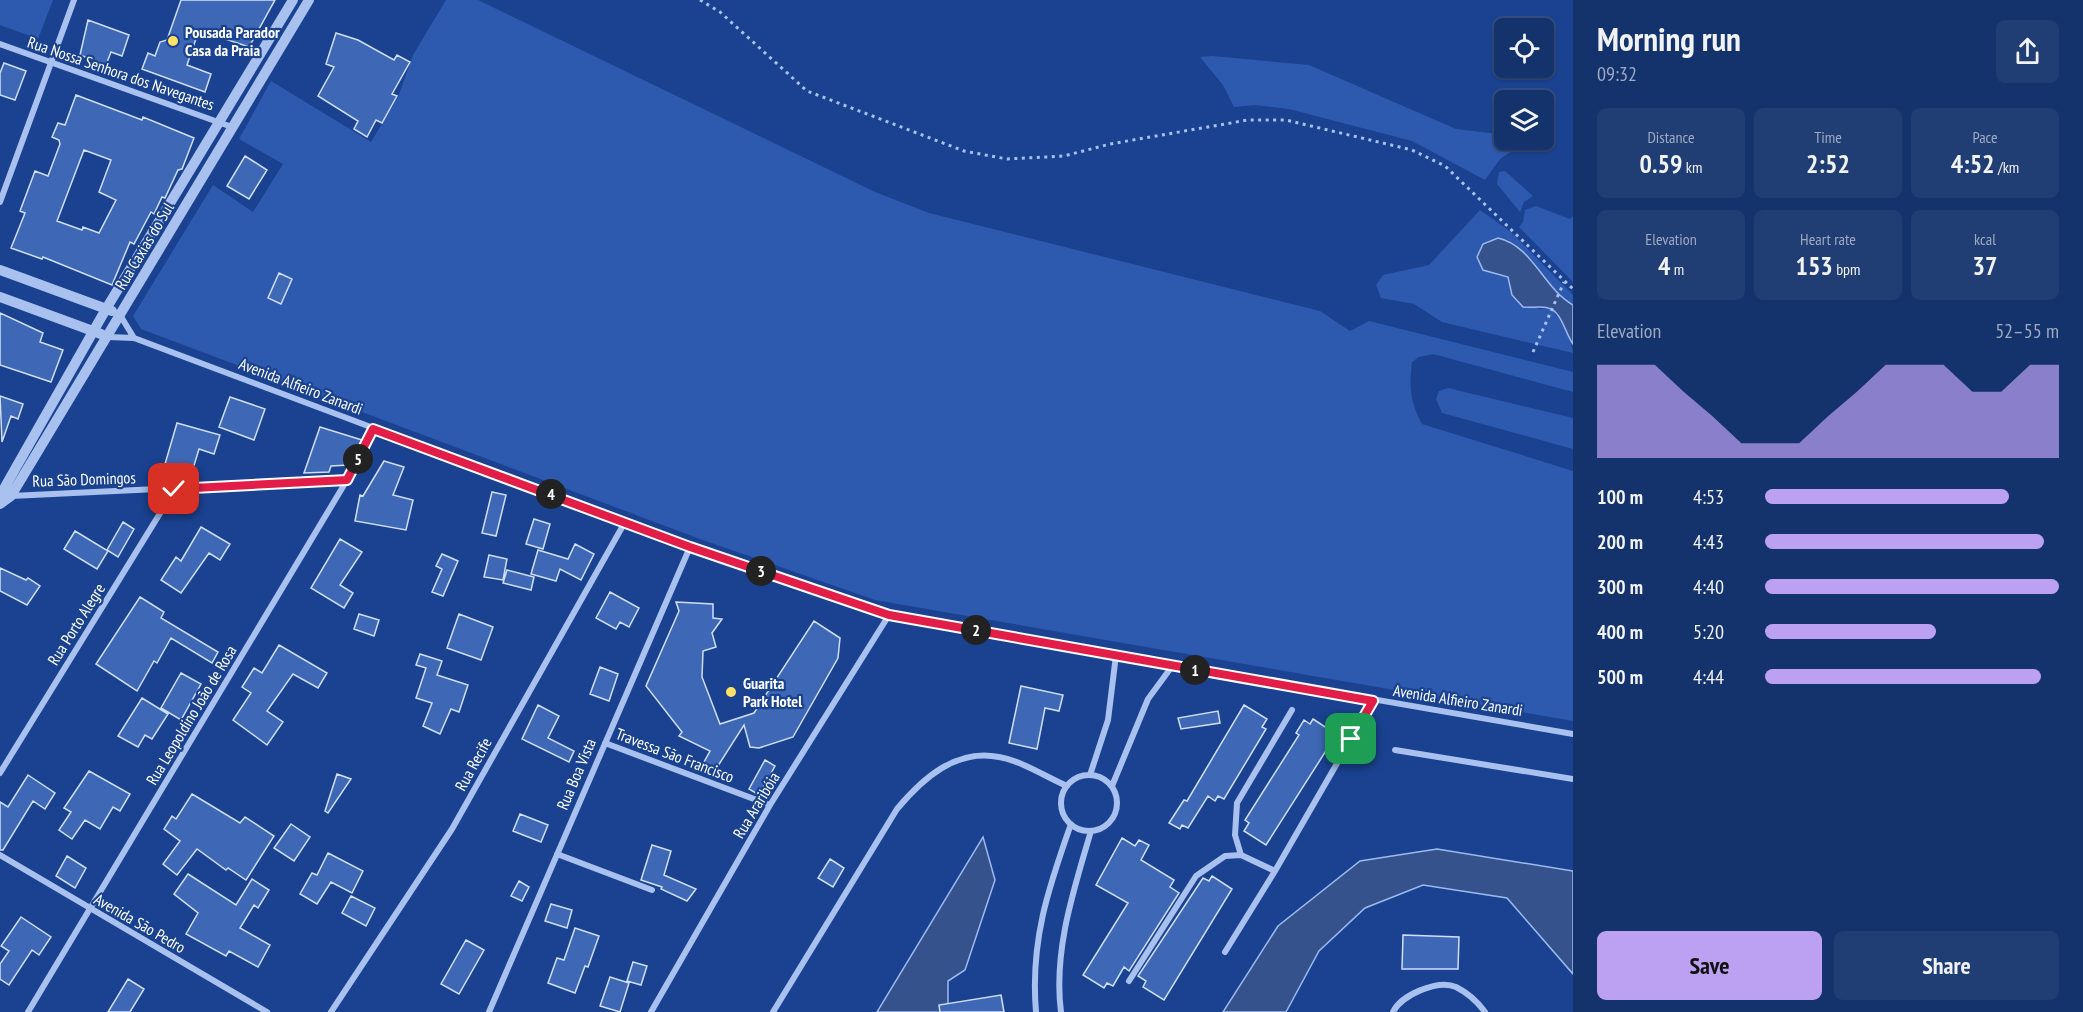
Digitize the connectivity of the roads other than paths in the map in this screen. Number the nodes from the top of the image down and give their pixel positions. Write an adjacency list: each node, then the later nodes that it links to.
1 (74, 0): 5 (street)
2 (293, 0): 6 (street, Rua Caxias do Sul)
3 (309, 0): 7 (street, Rua Caxias do Sul)
4 (0, 44): 5 (street, Rua Nossa Senhora dos Navegantes)
5 (52, 64): 6 (street, Rua Nossa Senhora dos Navegantes); 8 (street)
6 (220, 122): 7 (street, Rua Nossa Senhora dos Navegantes); 11 (street, Rua Caxias do Sul)
7 (232, 127): 12 (street, Rua Caxias do Sul)
8 (0, 202)
9 (0, 270): 11 (street)
10 (0, 297): 13 (street, Avenida Alfieiro Zanardi)
11 (106, 309): 12 (street); 13 (street, Rua Caxias do Sul)
12 (120, 315): 14 (street, Rua Caxias do Sul); 15 (street)
13 (95, 332): 14 (street, Avenida Alfieiro Zanardi); 19 (street, Rua Caxias do Sul)
14 (108, 337): 15 (street, Avenida Alfieiro Zanardi); 19 (street, Rua Caxias do Sul)
15 (134, 338): 16 (street, Avenida Alfieiro Zanardi)
16 (373, 429): 17 (street, Rua Leopoldino João de Rosa); 20 (street, Avenida Alfieiro Zanardi)
17 (347, 480): 18 (street, Rua São Domingos); 43 (street, Rua Leopoldino João de Rosa)
18 (174, 489): 19 (street, Rua São Domingos); 30 (street, Rua Porto Alegre)
19 (3, 498)
20 (625, 522): 21 (street, Avenida Alfieiro Zanardi); 49 (street, Rua Recife)
21 (690, 547): 22 (street, Avenida Alfieiro Zanardi); 28 (street, Rua Boa Vista)
22 (889, 615): 23 (street, Avenida Alfieiro Zanardi); 35 (street, Rua Araribóia)
23 (1116, 655): 24 (street, Avenida Alfieiro Zanardi); 31 (street)
24 (1173, 666): 25 (street, Avenida Alfieiro Zanardi); 34 (street)
25 (1373, 701): 27 (street, Avenida Alfieiro Zanardi); 41 (street)
26 (1292, 711): 40 (street)
27 (1573, 734)
28 (605, 742): 35 (street, Travessa São Francisco); 38 (street, Rua Boa Vista)
29 (1395, 750): 32 (street)
30 (0, 773)
31 (1090, 775): 33 (street); 34 (street)
32 (1573, 779)
33 (1067, 786): 36 (street); 52 (street)
34 (1112, 786): 37 (street)
35 (770, 805): 51 (street, Rua Araribóia)
36 (1071, 824): 37 (street); 53 (street)
37 (1091, 831): 54 (street)
38 (557, 854): 42 (street); 50 (street, Rua Boa Vista)
39 (0, 855): 43 (street, Avenida São Pedro)
40 (1241, 855): 41 (street); 45 (street)
41 (1275, 872): 44 (street)
42 (652, 890)
43 (91, 911): 47 (street, Rua Leopoldino João de Rosa); 48 (street, Avenida São Pedro)
44 (1225, 952)
45 (1129, 981)
46 (1394, 1010): 55 (street); 56 (street)
47 (28, 1012)
48 (267, 1012)
49 (331, 1012)
50 (489, 1012)
51 (651, 1012)
52 (774, 1012)
53 (1036, 1012)
54 (1061, 1012)
55 (1404, 1012)
56 (1485, 1012)

